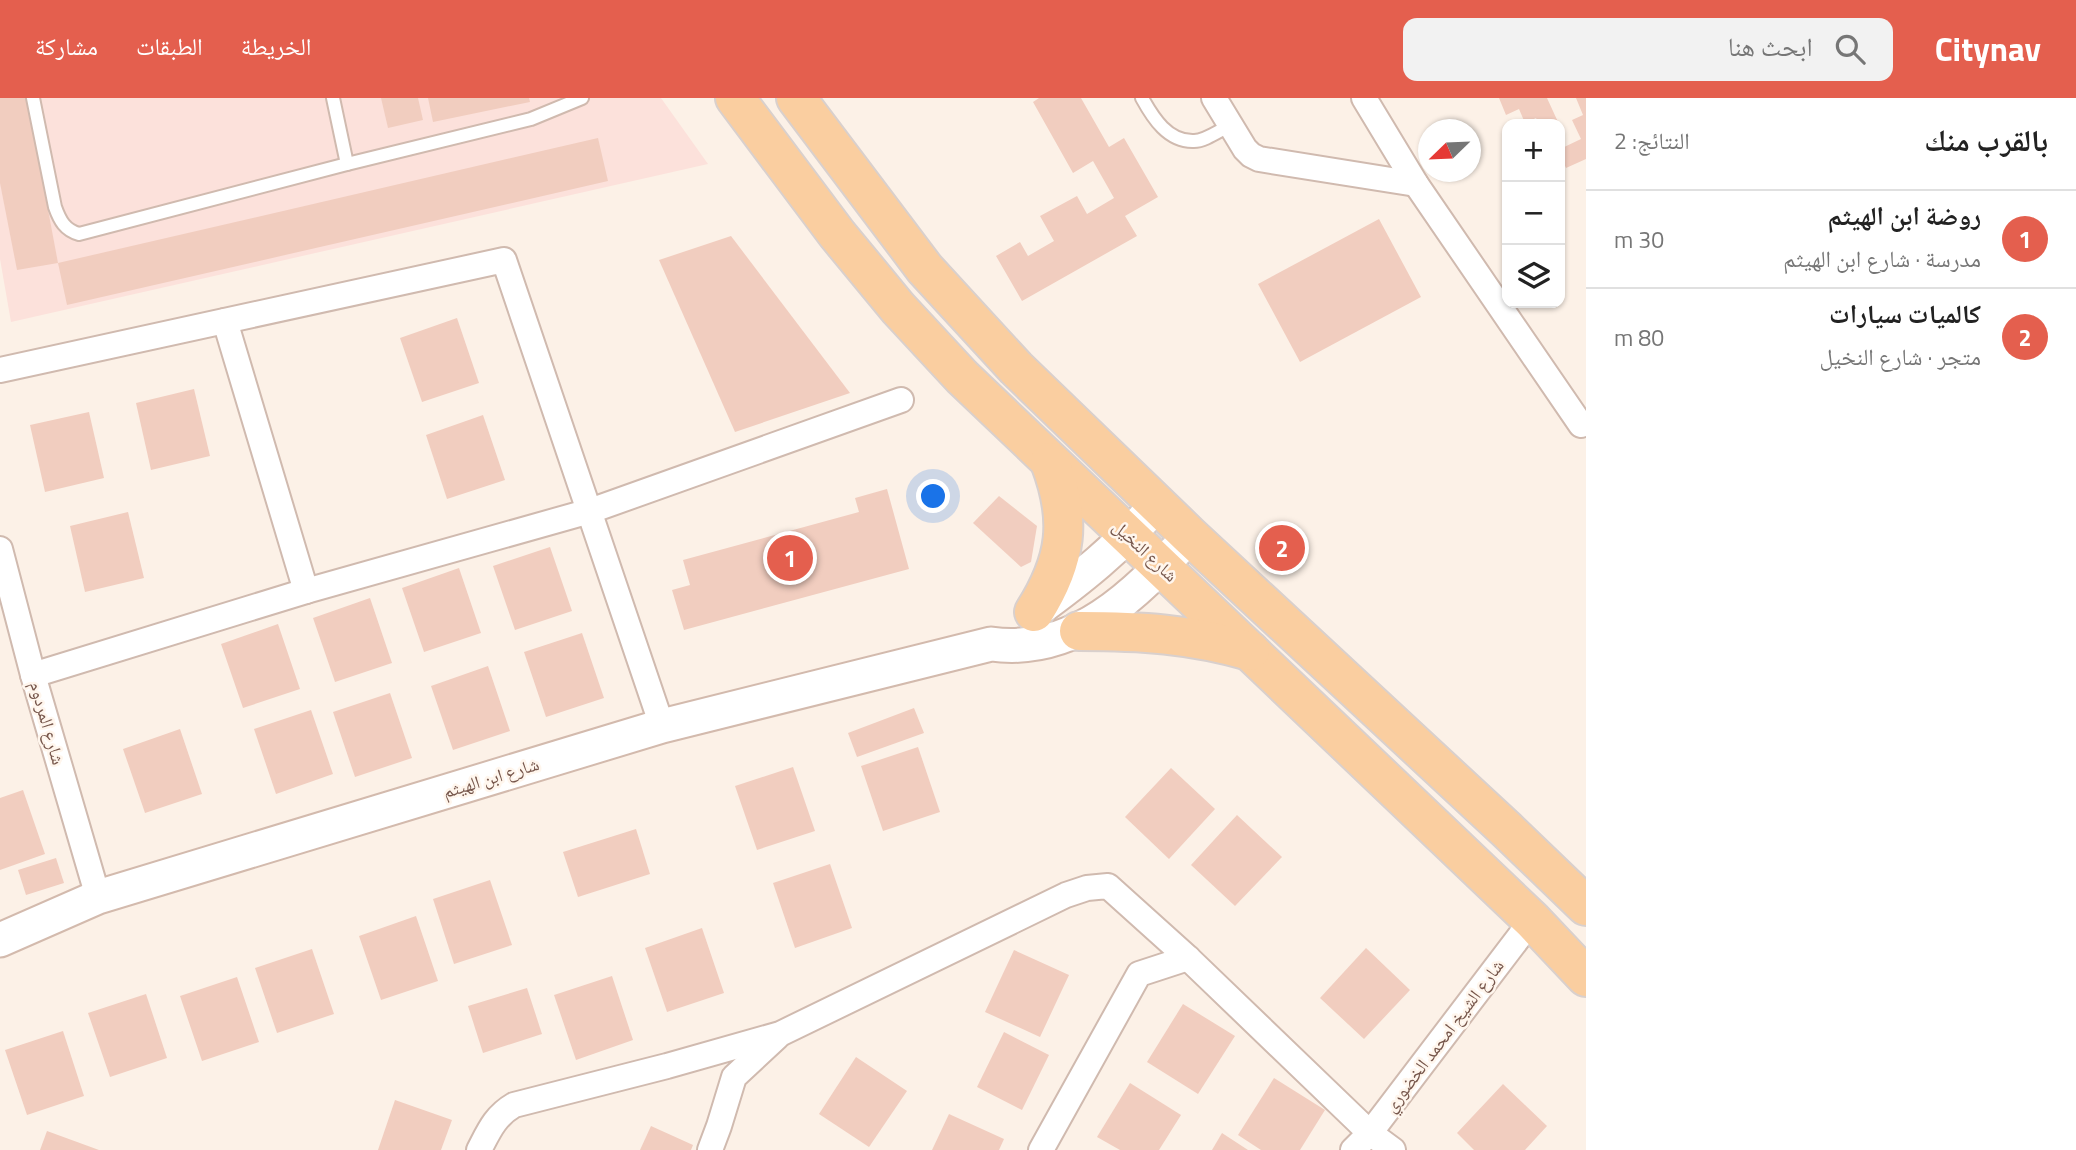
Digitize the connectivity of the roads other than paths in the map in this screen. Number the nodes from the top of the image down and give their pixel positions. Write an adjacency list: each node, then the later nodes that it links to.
1 (33, 98): 10 (lane)
2 (333, 98): 10 (lane)
3 (582, 98): 10 (lane)
4 (735, 98): 16 (main road, شارع النخيل)
5 (796, 98): 17 (main road)
6 (1142, 98): 9 (lane)
7 (1214, 98): 9 (street)
8 (1364, 98): 11 (street)
9 (1230, 126): 11 (street)
10 (347, 164)
11 (1416, 184): 15 (street)
12 (225, 321): 13 (street); 18 (street); 23 (street)
13 (0, 370)
14 (901, 400): 18 (street)
15 (1581, 425)
16 (1050, 462): 19 (main road, شارع النخيل); 24 (main road)
17 (1157, 504): 19 (main road); 20 (main road)
18 (590, 511): 23 (street); 29 (street)
19 (1129, 536): 22 (main road, شارع النخيل); 24 (main road)
20 (1190, 536): 22 (main road); 31 (main road)
21 (0, 549): 28 (street, شارع المردوم)
22 (1162, 566): 25 (main road); 27 (main road, شارع النخيل)
23 (306, 591): 28 (street)
24 (1034, 612): 26 (main road)
25 (1079, 631): 26 (main road); 27 (main road)
26 (991, 644): 29 (main road, شارع ابن الهيثم)
27 (1252, 652): 32 (main road, شارع النخيل)
28 (33, 675): 30 (street, شارع المردوم)
29 (662, 726): 30 (main road, شارع ابن الهيثم)
30 (98, 897): 33 (main road, شارع ابن الهيثم)
31 (1586, 906)
32 (1532, 920): 35 (main road, شارع النخيل); 37 (street, شارع الشيخ امحمد الخضوري)
33 (0, 940)
34 (1188, 958): 36 (street); 37 (street); 40 (street)
35 (1586, 976)
36 (780, 1034): 38 (street); 39 (street)
37 (1362, 1142): 41 (street)
38 (479, 1150)
39 (709, 1150)
40 (1041, 1150)
41 (1393, 1150)

